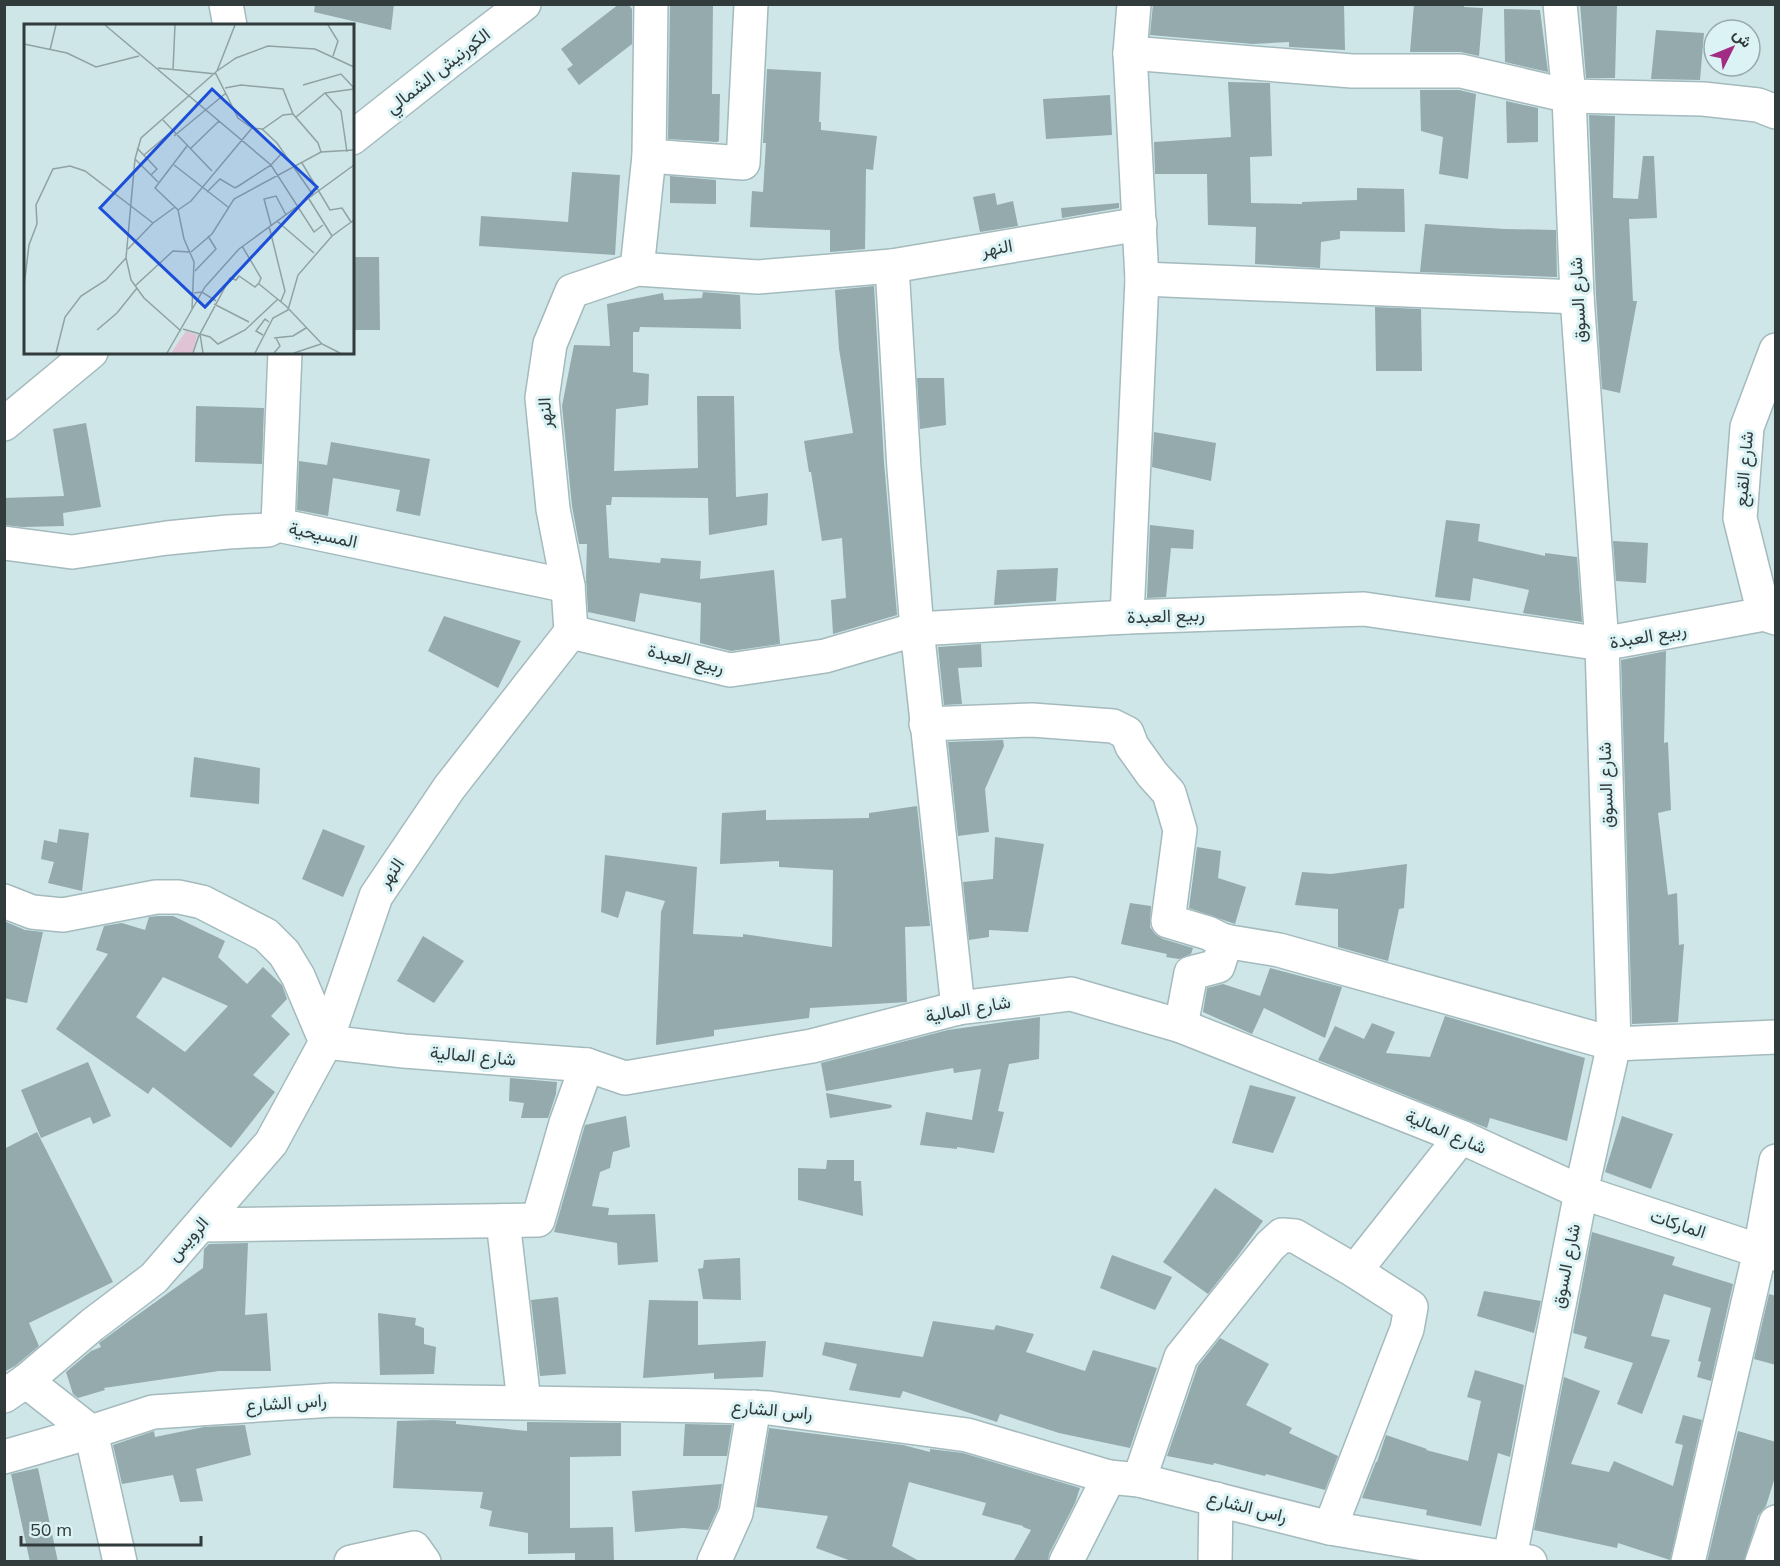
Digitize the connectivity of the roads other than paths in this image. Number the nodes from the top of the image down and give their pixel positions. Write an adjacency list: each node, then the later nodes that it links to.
1 (226, 4): 7 (street)
2 (524, 4): 11 (street, الكورنيش الشمالي)
3 (651, 4): 12 (street)
4 (751, 4): 12 (street)
5 (1134, 4): 8 (street)
6 (1560, 4): 9 (street, شارع السوق)
7 (230, 24)
8 (1130, 53): 9 (street); 13 (street)
9 (1569, 96): 10 (street); 17 (street, شارع السوق)
10 (1776, 112)
11 (354, 136)
12 (649, 156): 15 (street)
13 (1140, 224): 14 (street, النهر); 16 (street)
14 (892, 266): 15 (street, النهر); 27 (street)
15 (638, 269): 24 (street, النهر)
16 (1142, 279): 17 (street); 26 (street)
17 (1577, 297): 29 (street, شارع السوق)
18 (1776, 350): 25 (street, شارع القبع)
19 (89, 354): 21 (street)
20 (285, 354): 22 (street)
21 (4, 424)
22 (278, 525): 23 (street, المسيحية); 24 (street, المسيحية)
23 (4, 543)
24 (568, 586): 28 (street, النهر)
25 (1770, 616): 29 (street, ربيع العبدة)
26 (1127, 617): 27 (street, ربيع العبدة); 29 (street, ربيع العبدة)
27 (917, 628): 28 (street, ربيع العبدة); 30 (street)
28 (571, 632): 36 (street, النهر)
29 (1602, 644): 37 (street, شارع السوق)
30 (926, 724): 32 (street); 33 (street)
31 (4, 901): 36 (street)
32 (1226, 941): 34 (street); 37 (street)
33 (958, 1008): 34 (street, شارع المالية); 38 (street, شارع المالية)
34 (1181, 1026): 39 (street, شارع المالية)
35 (1776, 1037): 37 (street)
36 (326, 1042): 38 (street, شارع المالية); 43 (street, الرويس)
37 (1614, 1044): 41 (street, شارع السوق)
38 (587, 1065): 42 (street)
39 (1461, 1137): 41 (street, شارع المالية); 45 (street)
40 (1776, 1161): 44 (street)
41 (1581, 1192): 44 (street, الماركات); 55 (street, شارع السوق)
42 (503, 1221): 43 (street); 47 (street)
43 (201, 1225): 46 (street, الرويس)
44 (1768, 1252): 62 (street)
45 (1355, 1271): 51 (street); 54 (street)
46 (15, 1388): 49 (street)
47 (524, 1402): 48 (street, راس الشارع); 49 (street, راس الشارع)
48 (754, 1407): 51 (street, راس الشارع); 59 (street)
49 (91, 1432): 50 (street, راس الشارع); 56 (street)
50 (4, 1457)
51 (1124, 1479): 52 (street, راس الشارع); 60 (street)
52 (1216, 1499): 54 (street, راس الشارع); 61 (street)
53 (1776, 1522): 63 (street)
54 (1330, 1528): 55 (street, راس الشارع)
55 (1516, 1560)
56 (120, 1562)
57 (351, 1562): 58 (street)
58 (424, 1562)
59 (714, 1562)
60 (1066, 1562)
61 (1215, 1562)
62 (1688, 1562)
63 (1762, 1562)

